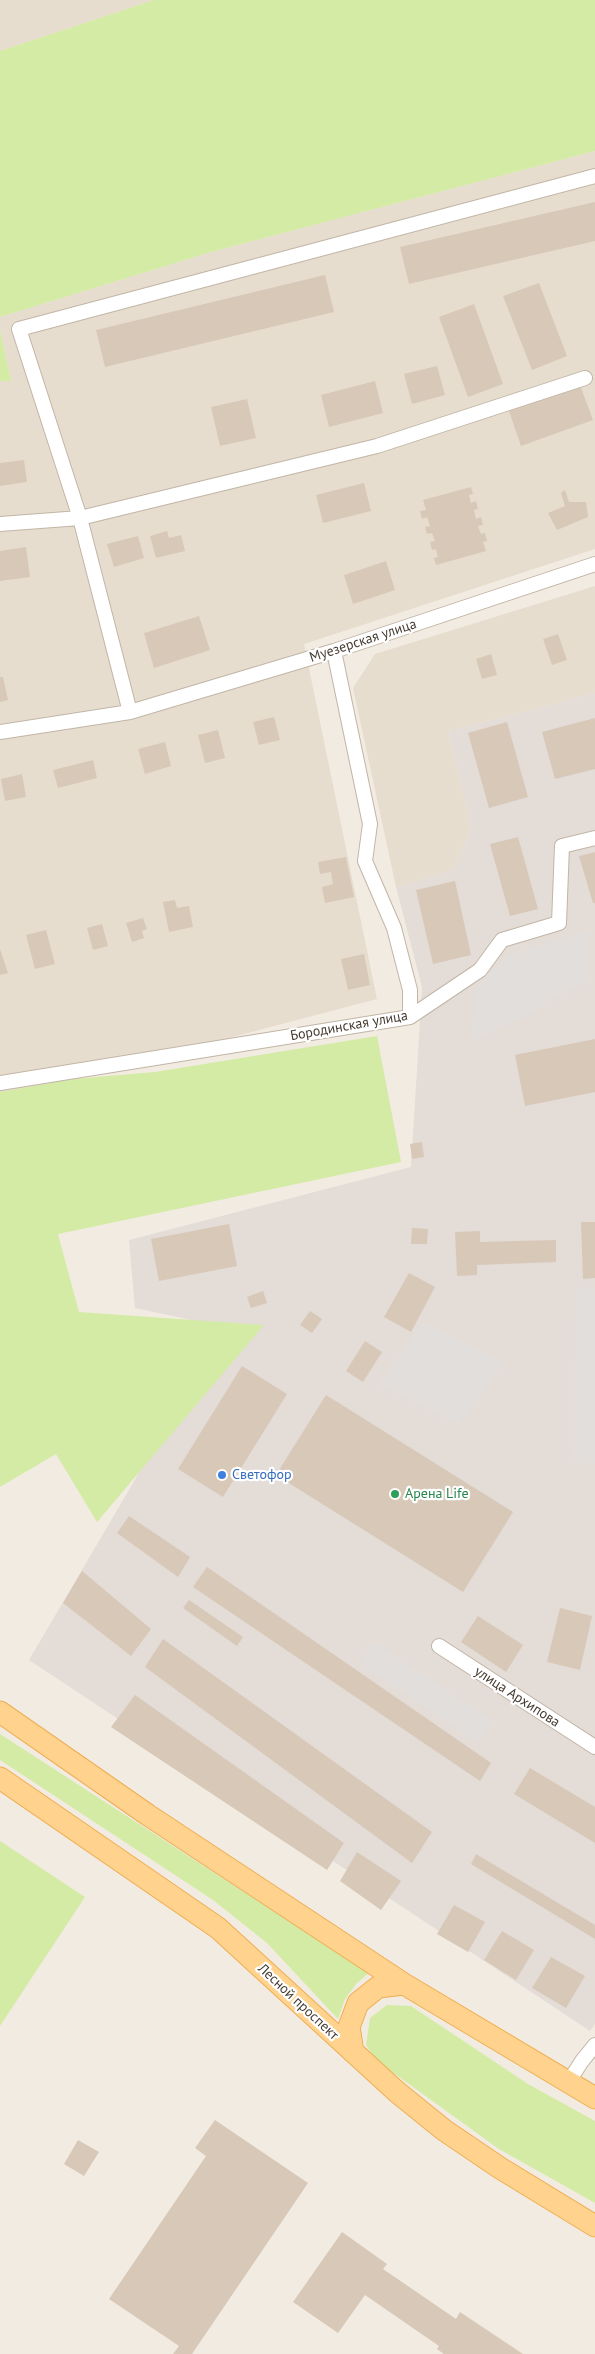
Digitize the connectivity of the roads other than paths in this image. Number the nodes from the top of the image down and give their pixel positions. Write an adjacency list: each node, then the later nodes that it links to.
1 (595, 176): 3 (street)
2 (585, 378): 3 (street)
3 (80, 518): 4 (street); 7 (street)
4 (0, 524)
5 (595, 564): 6 (street, Муезерская улица)
6 (334, 651): 7 (street, Муезерская улица); 10 (street)
7 (130, 712): 8 (street, Муезерская улица)
8 (0, 732)
9 (595, 838): 10 (street, Бородинская улица)
10 (410, 1017): 11 (street, Бородинская улица)
11 (0, 1083)
12 (439, 1646): 14 (street, улица Архипова)
13 (0, 1712): 16 (main road)
14 (595, 1747)
15 (0, 1778): 18 (main road, Лесной проспект)
16 (404, 1984): 18 (main road); 19 (main road)
17 (595, 2045): 19 (street)
18 (353, 2052): 21 (main road, Лесной проспект)
19 (569, 2081): 20 (main road)
20 (595, 2098)
21 (595, 2226)

